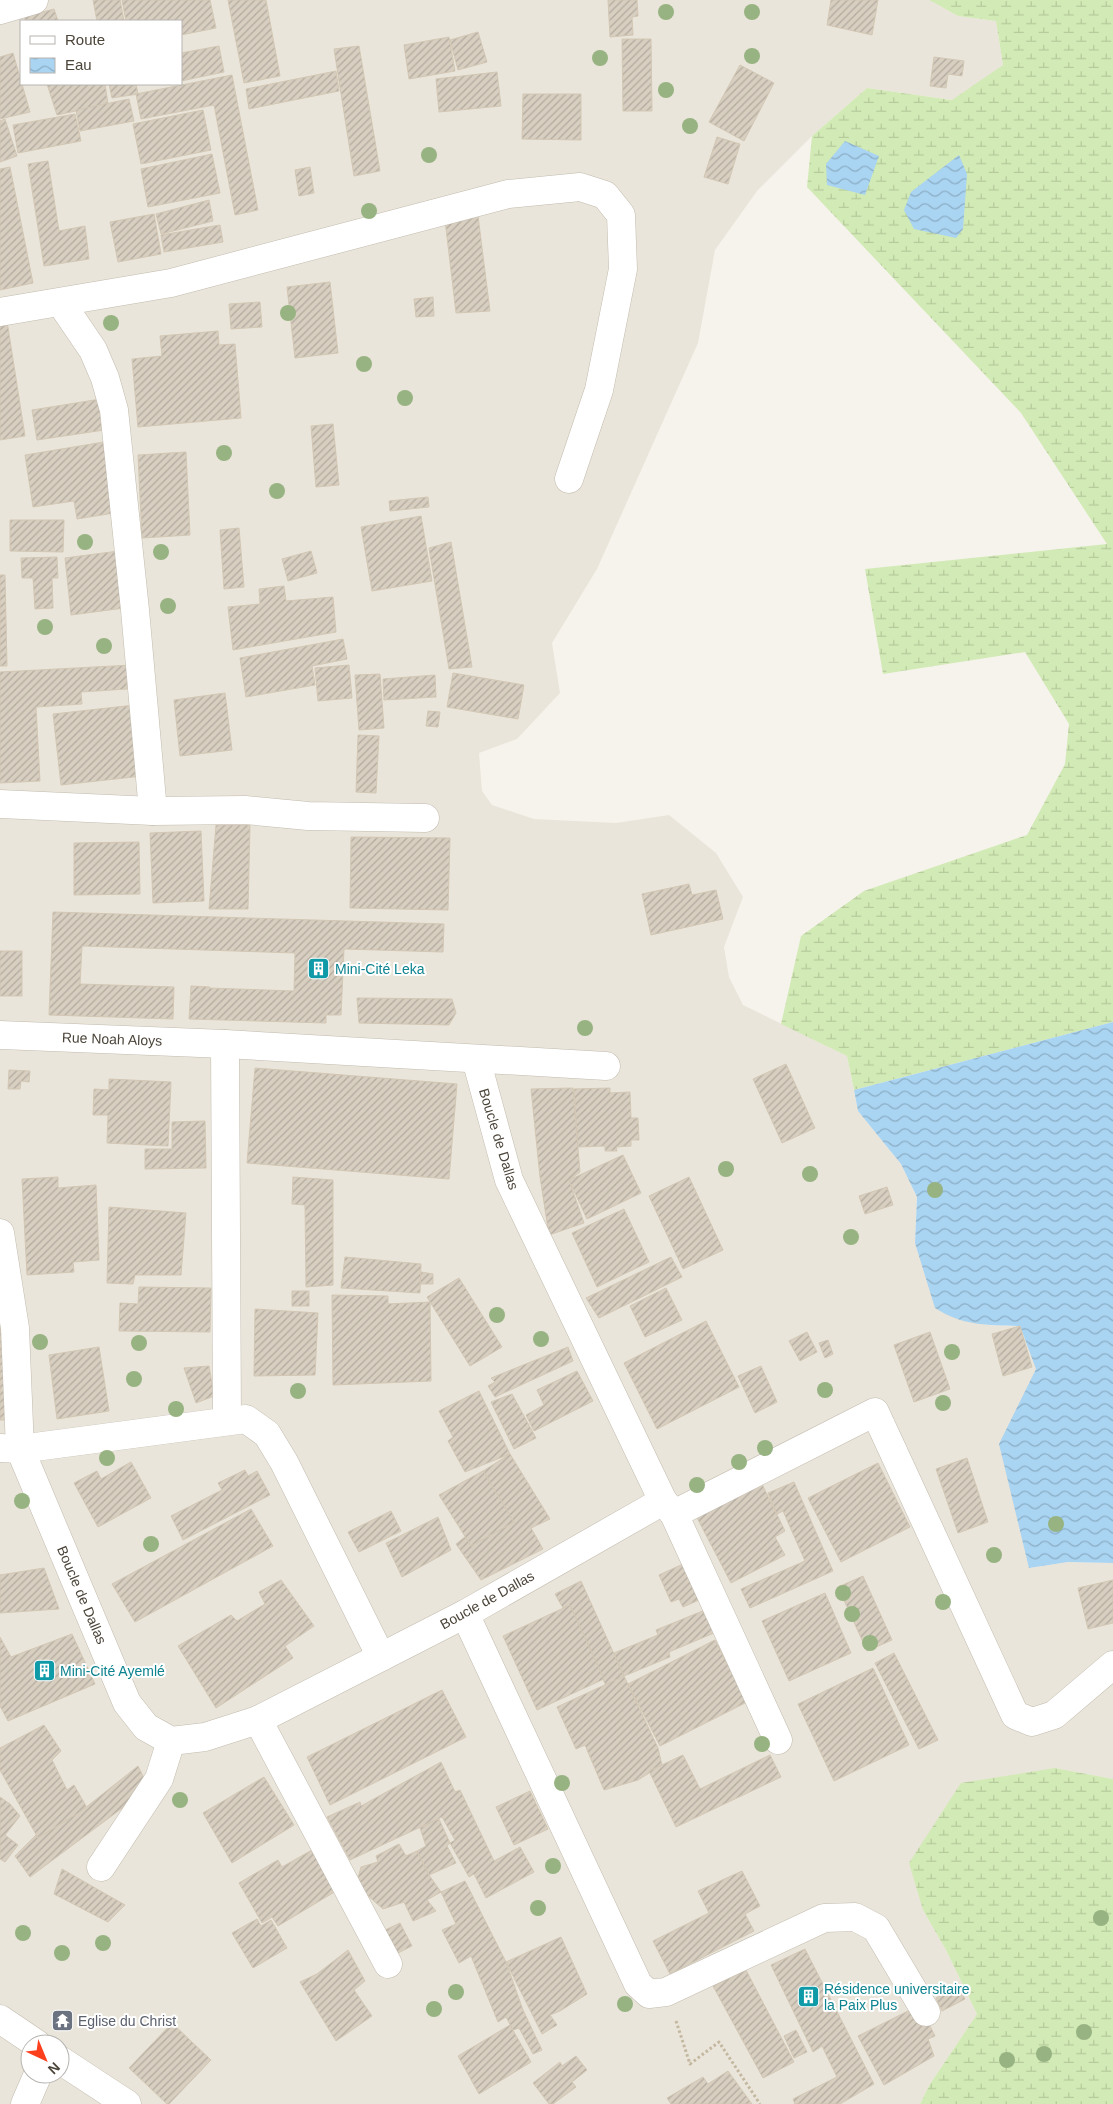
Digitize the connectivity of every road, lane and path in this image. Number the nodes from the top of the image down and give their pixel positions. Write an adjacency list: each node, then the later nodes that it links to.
1 (34, 0): 2 (street)
2 (0, 10)
3 (62, 303): 4 (street); 5 (street); 7 (street)
4 (0, 312)
5 (569, 479)
6 (0, 804): 7 (street)
7 (153, 811): 8 (street)
8 (425, 818)
9 (0, 1035): 10 (street, Rue Noah Aloys)
10 (225, 1044): 11 (street, Rue Noah Aloys); 14 (street)
11 (476, 1059): 12 (street, Rue Noah Aloys); 16 (street, Boucle de Dallas)
12 (606, 1066)
13 (0, 1233): 15 (street)
14 (227, 1420): 15 (street); 18 (street)
15 (10, 1449): 22 (street, Boucle de Dallas)
16 (668, 1507): 17 (street, Boucle de Dallas); 19 (street); 21 (street)
17 (465, 1614): 18 (street, Boucle de Dallas); 25 (street)
18 (381, 1656): 20 (street, Boucle de Dallas)
19 (1113, 1665)
20 (258, 1720): 22 (street, Boucle de Dallas); 24 (street)
21 (778, 1740)
22 (171, 1741): 23 (street)
23 (101, 1867)
24 (388, 1964)
25 (666, 1992): 26 (street); 33 (path)
26 (926, 2012)
27 (0, 2019): 28 (street)
28 (22, 2034)
29 (70, 2067): 32 (street)
30 (34, 2084): 31 (street)
31 (25, 2104)
32 (127, 2104)
33 (760, 2104)

